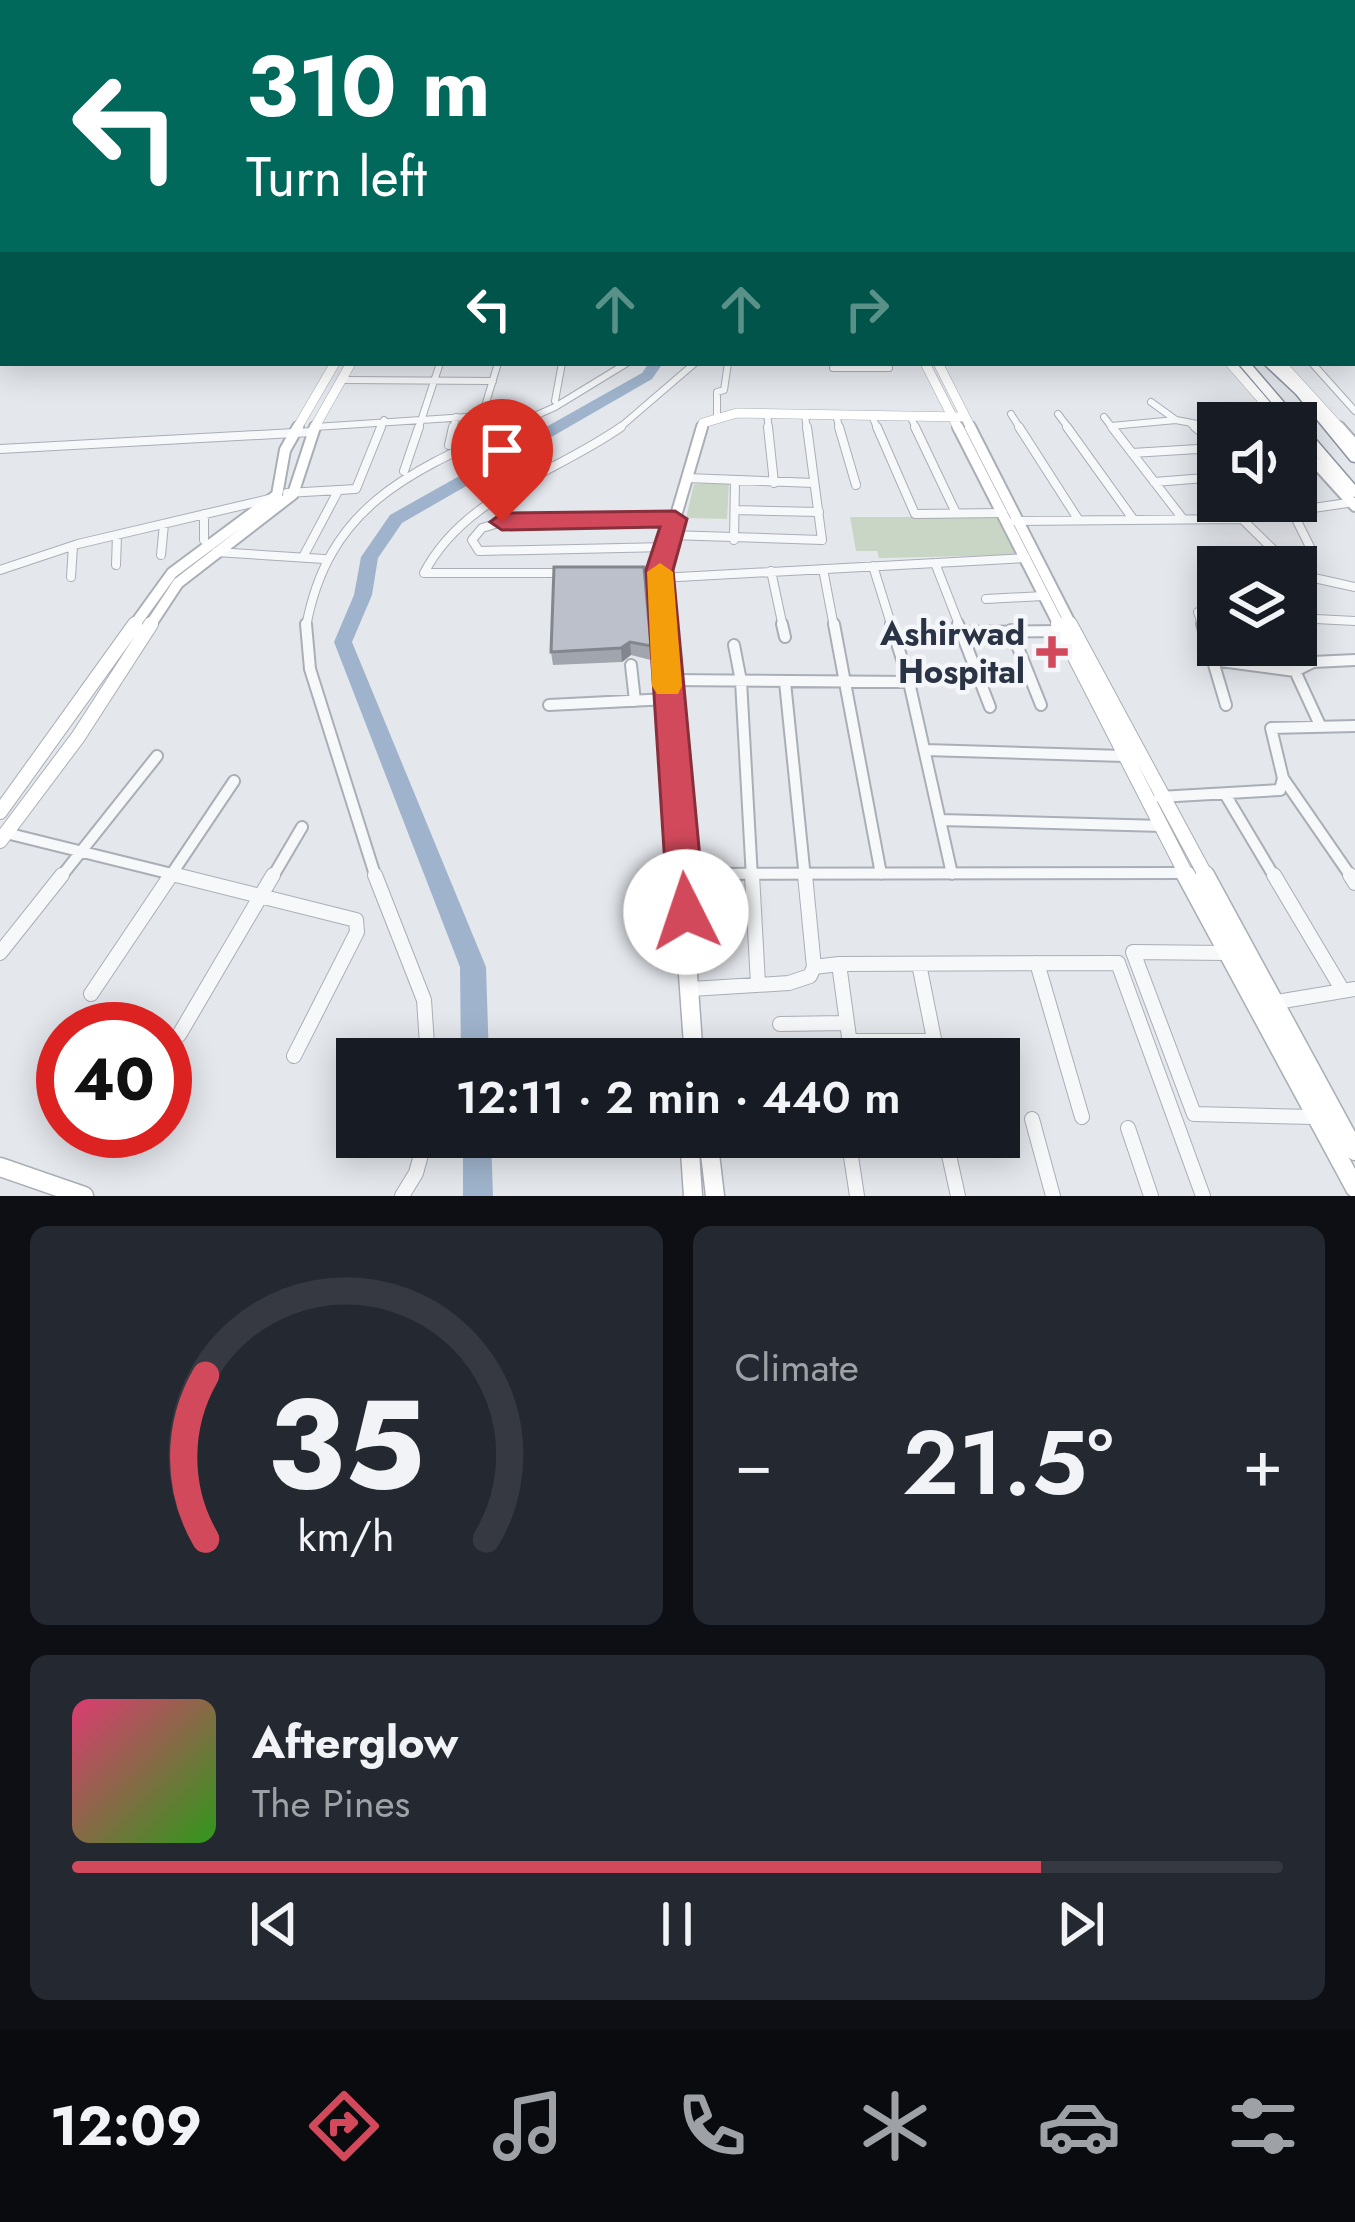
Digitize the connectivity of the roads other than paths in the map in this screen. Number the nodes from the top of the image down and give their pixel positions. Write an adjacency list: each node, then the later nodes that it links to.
1 (333, 366): 45 (street)
2 (350, 366): 19 (street)
3 (439, 366): 20 (street)
4 (497, 366): 21 (street)
5 (561, 366): 22 (street)
6 (623, 366): 88 (street)
7 (692, 366): 95 (street)
8 (728, 366): 33 (street)
9 (888, 366): 17 (street); 18 (street)
10 (928, 366): 34 (street)
11 (939, 366): 34 (street)
12 (1233, 366): 24 (street)
13 (1247, 366): 54 (highway)
14 (1272, 366): 51 (highway)
15 (1284, 366): 47 (street)
16 (1315, 366): 25 (street)
17 (833, 368)
18 (894, 378)
19 (343, 380): 20 (street); 44 (street)
20 (433, 381): 21 (street); 36 (street)
21 (493, 381): 32 (street)
22 (555, 401)
23 (1151, 402): 39 (street)
24 (1264, 402)
25 (1355, 411)
26 (767, 413): 29 (street); 33 (street); 59 (street)
27 (1011, 414): 72 (street)
28 (1058, 414): 73 (street)
29 (805, 415): 30 (street); 60 (street)
30 (836, 416): 31 (street); 61 (street)
31 (872, 416): 37 (street); 68 (street)
32 (456, 417): 36 (street); 46 (street)
33 (717, 417): 55 (street)
34 (957, 417): 37 (street); 70 (street)
35 (1104, 417): 42 (street)
36 (419, 418): 38 (street); 53 (street)
37 (911, 418): 68 (street)
38 (384, 420): 44 (street); 62 (street)
39 (1176, 420): 40 (street); 42 (street)
40 (1191, 424): 41 (street); 43 (street)
41 (1197, 425)
42 (1112, 426): 50 (street)
43 (1197, 429)
44 (313, 430): 45 (street); 63 (street)
45 (293, 433): 48 (street); 63 (street)
46 (449, 445)
47 (1355, 445)
48 (0, 449)
49 (1197, 449): 50 (street)
50 (1132, 453): 57 (street)
51 (1355, 458)
52 (1317, 463): 64 (street)
53 (404, 471)
54 (1347, 474): 64 (highway)
55 (687, 478): 58 (street); 71 (street)
56 (1197, 479): 57 (street)
57 (1154, 482): 74 (street)
58 (734, 483): 59 (street); 66 (street)
59 (774, 483): 60 (street)
60 (814, 483): 67 (street)
61 (856, 485)
62 (337, 493): 63 (street); 86 (street)
63 (282, 495): 69 (street); 84 (street); 134 (street)
64 (1354, 501): 65 (street)
65 (1317, 506)
66 (735, 510): 67 (street); 80 (street)
67 (819, 512): 80 (street)
68 (956, 513): 70 (street)
69 (204, 514): 77 (street); 79 (street)
70 (1011, 518): 72 (street); 87 (street); 133 (street)
71 (675, 519): 81 (street); 81 (street)
72 (1078, 519): 73 (street)
73 (1133, 519): 74 (street)
74 (1183, 519): 75 (street)
75 (1197, 519)
76 (1244, 522): 83 (street)
77 (164, 524): 78 (street); 85 (street)
78 (116, 535): 82 (street); 90 (street)
79 (204, 540)
80 (734, 540): 81 (street)
81 (668, 541): 96 (street)
82 (73, 546): 93 (street); 97 (street)
83 (1269, 546)
84 (215, 552): 86 (street); 138 (street)
85 (160, 555)
86 (303, 557): 88 (street)
87 (1027, 557): 89 (street); 100 (street)
88 (324, 559): 164 (street)
89 (935, 562): 91 (street); 106 (street)
90 (116, 565)
91 (873, 566): 92 (street); 117 (street)
92 (824, 569): 94 (street); 118 (street)
93 (0, 570)
94 (771, 571): 96 (street); 107 (street)
95 (566, 573)
96 (656, 574): 114 (street)
97 (71, 577)
98 (1317, 577): 99 (street)
99 (1355, 586)
100 (1043, 596): 101 (street); 105 (street)
101 (986, 599)
102 (1317, 619): 103 (street)
103 (1355, 622)
104 (1011, 630): 105 (street); 106 (street); 122 (street)
105 (1061, 631): 128 (street)
106 (961, 632): 124 (street)
107 (785, 637)
108 (734, 645): 115 (street)
109 (1355, 660): 113 (street)
110 (631, 665): 120 (street)
111 (1215, 666): 123 (street)
112 (1262, 666): 113 (street)
113 (1295, 670): 125 (street)
114 (667, 680): 115 (street); 119 (street)
115 (741, 681): 116 (street); 140 (street)
116 (784, 682): 118 (street); 146 (street)
117 (909, 682): 118 (street); 127 (street)
118 (847, 683): 144 (street)
119 (668, 699): 120 (street); 143 (street)
120 (635, 701): 121 (street)
121 (549, 705)
122 (1041, 705)
123 (1226, 705)
124 (990, 707)
125 (1319, 723): 126 (street); 130 (street)
126 (1355, 726)
127 (925, 750): 128 (street); 135 (street)
128 (1124, 756): 133 (street)
129 (157, 757): 139 (street)
130 (1283, 778): 132 (street); 147 (street)
131 (235, 781): 142 (street)
132 (1226, 794): 133 (street); 157 (street)
133 (1157, 797): 136 (street); 159 (street)
134 (0, 812)
135 (940, 820): 136 (street); 145 (street)
136 (1163, 826): 141 (street)
137 (302, 827): 148 (street)
138 (3, 837): 139 (street)
139 (79, 851): 142 (street); 149 (street)
140 (753, 873): 143 (street); 146 (street); 155 (street)
141 (1189, 873): 145 (street); 150 (street)
142 (171, 874): 148 (street); 158 (street)
143 (684, 874): 156 (street)
144 (880, 874): 145 (street); 146 (street)
145 (952, 874)
146 (802, 876): 154 (street)
147 (1355, 883)
148 (263, 898): 161 (street); 168 (street)
149 (0, 953)
150 (1226, 953): 160 (street); 170 (street)
151 (1037, 963): 153 (street); 169 (street); 189 (street)
152 (838, 964): 153 (street); 154 (street); 162 (street)
153 (920, 964): 167 (street)
154 (814, 967): 155 (street)
155 (758, 984): 156 (street)
156 (691, 989): 165 (street)
157 (1349, 990): 159 (street)
158 (91, 994)
159 (1276, 1002): 160 (street); 173 (street)
160 (1254, 1006): 170 (street)
161 (192, 1014)
162 (847, 1023): 163 (street); 166 (street)
163 (781, 1024)
164 (427, 1038)
165 (693, 1038)
166 (849, 1038)
167 (934, 1038)
168 (294, 1056)
169 (1082, 1117)
170 (1312, 1117): 180 (street)
171 (1032, 1119): 187 (street)
172 (1128, 1128): 188 (street)
173 (1355, 1150)
174 (420, 1158): 182 (street)
175 (690, 1158): 183 (street)
176 (710, 1158): 184 (street)
177 (851, 1158): 185 (street)
178 (950, 1158): 186 (street)
179 (0, 1167): 181 (street)
180 (1355, 1188)
181 (84, 1196)
182 (402, 1196)
183 (693, 1196)
184 (715, 1196)
185 (857, 1196)
186 (958, 1196)
187 (1053, 1196)
188 (1151, 1196)
189 (1203, 1196)

